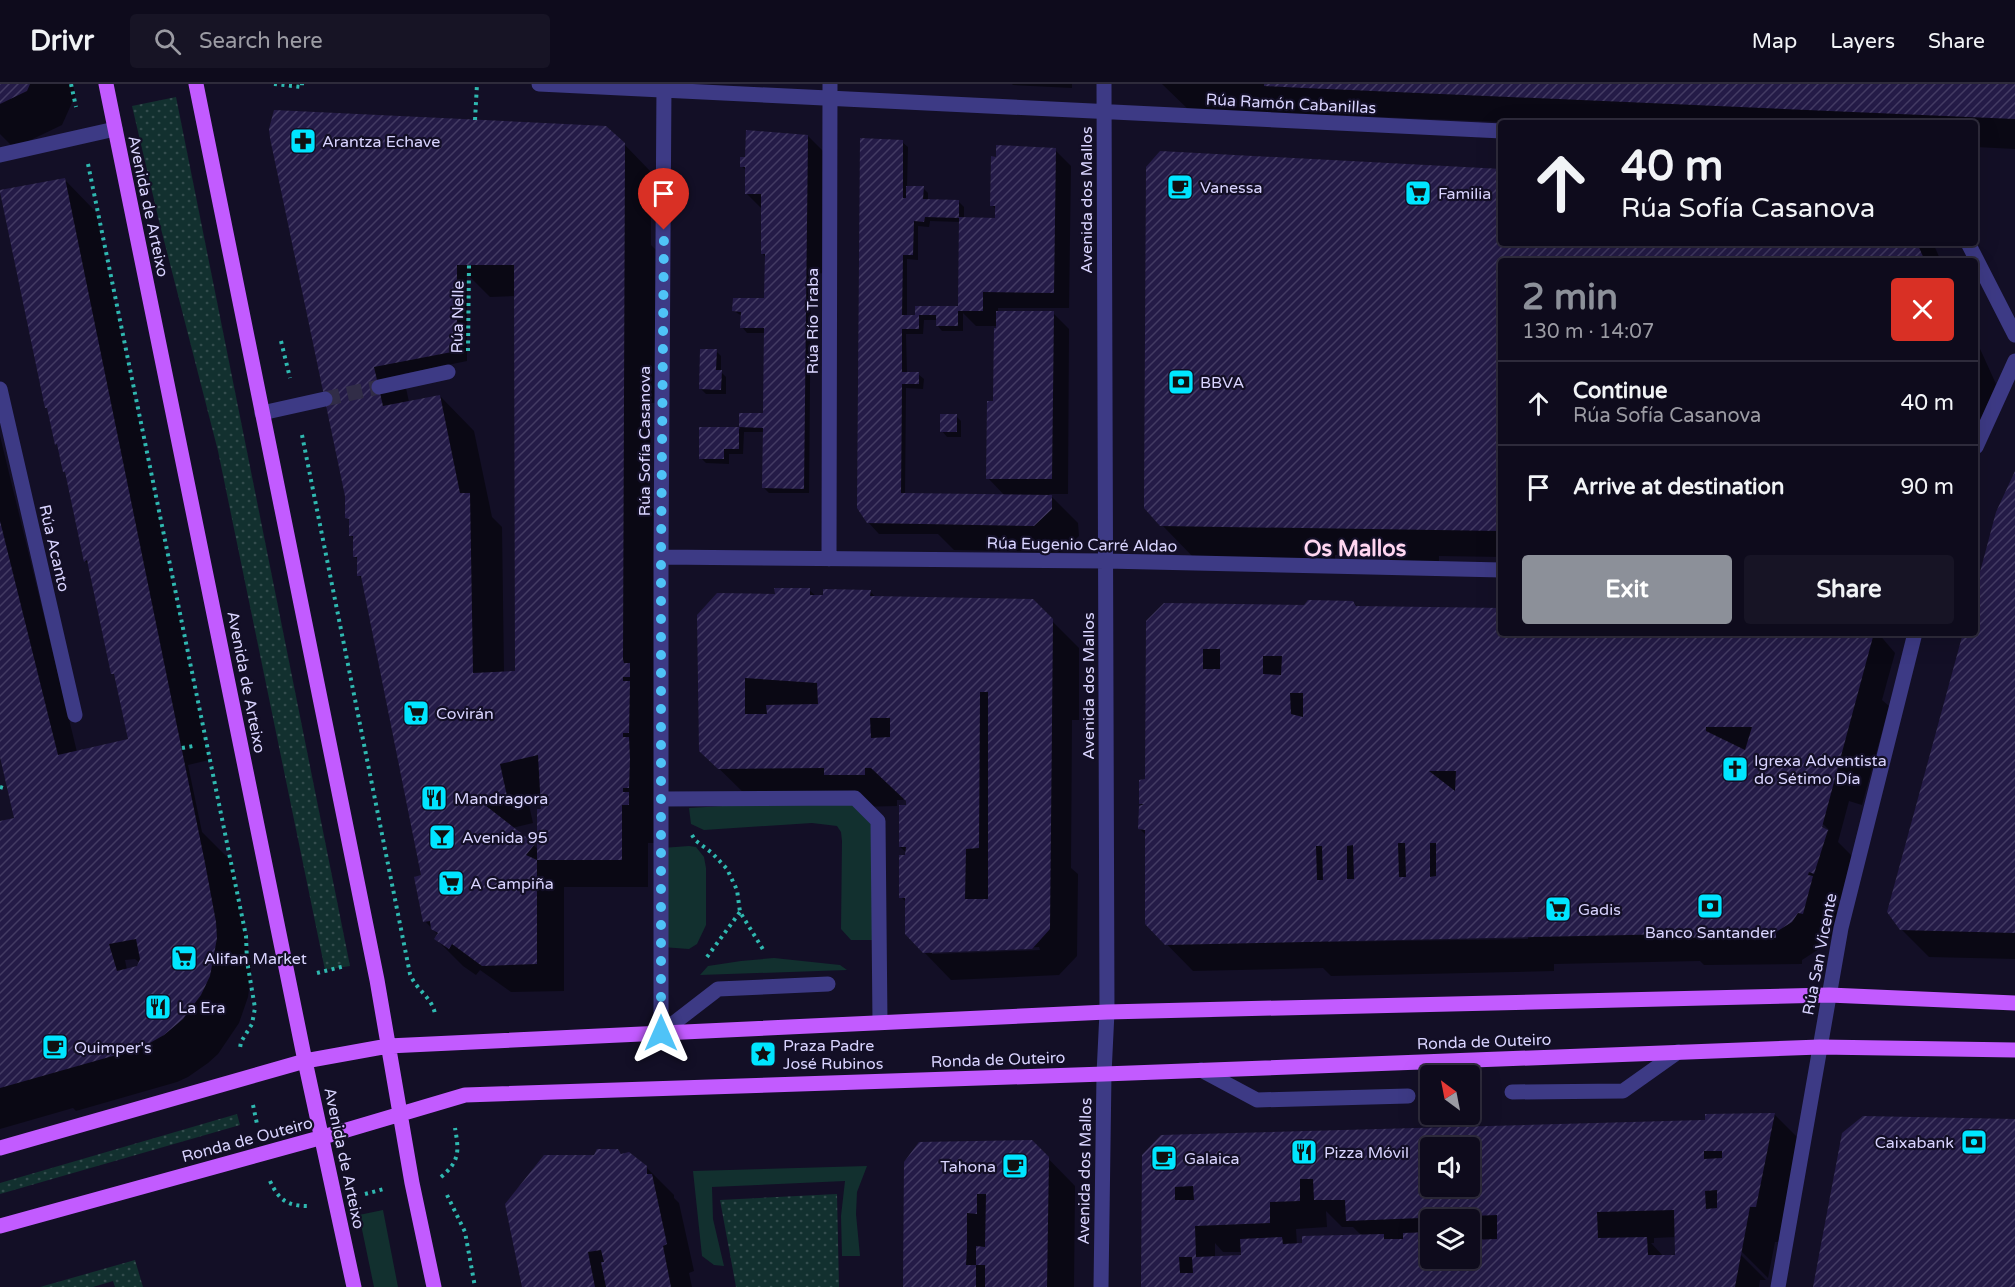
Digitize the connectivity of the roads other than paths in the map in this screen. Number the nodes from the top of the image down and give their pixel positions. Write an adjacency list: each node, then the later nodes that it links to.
1 (106, 84): 8 (main road, Avenida de Arteixo)
2 (196, 84): 18 (main road)
3 (539, 84): 5 (street, Rúa Ramón Cabanillas)
4 (1104, 84): 7 (street, Avenida dos Mallos)
5 (664, 87): 6 (street, Rúa Ramón Cabanillas); 20 (street, Rúa Sofía Casanova)
6 (830, 91): 7 (street, Rúa Ramón Cabanillas); 21 (street, Rúa Río Traba)
7 (1104, 112): 9 (street, Rúa Ramón Cabanillas); 22 (street, Avenida dos Mallos)
8 (115, 129): 10 (street); 37 (main road, Avenida de Arteixo)
9 (1498, 131)
10 (0, 155)
11 (1978, 263): 12 (street)
12 (2015, 335)
13 (2015, 361): 19 (street)
14 (448, 372): 15 (street)
15 (379, 387)
16 (0, 389): 25 (street, Rúa Acanto)
17 (325, 399): 18 (street)
18 (262, 413): 33 (main road)
19 (1978, 443)
20 (661, 557): 21 (street, Rúa Eugenio Carré Aldao); 26 (street, Rúa Sofía Casanova)
21 (829, 559): 22 (street, Rúa Eugenio Carré Aldao)
22 (1106, 561): 23 (street, Rúa Eugenio Carré Aldao); 30 (street, Avenida dos Mallos)
23 (1498, 570)
24 (1914, 636): 28 (street, Rúa San Vicente)
25 (75, 715)
26 (662, 799): 31 (street); 32 (street)
27 (828, 984): 32 (street)
28 (1829, 995): 29 (main road); 30 (main road); 34 (street, Rúa San Vicente)
29 (2015, 1003)
30 (1107, 1012): 31 (main road); 39 (street, Avenida dos Mallos)
31 (880, 1022): 32 (main road)
32 (661, 1033): 33 (main road)
33 (388, 1046): 37 (main road); 42 (main road)
34 (1820, 1047): 35 (main road, Ronda de Outeiro); 36 (main road, Ronda de Outeiro); 49 (street, Rúa San Vicente)
35 (2015, 1050)
36 (1678, 1052): 38 (main road, Ronda de Outeiro); 40 (street)
37 (305, 1060): 43 (main road, Avenida de Arteixo); 44 (main road)
38 (1201, 1070): 39 (main road, Ronda de Outeiro); 41 (street)
39 (1104, 1074): 42 (main road, Ronda de Outeiro); 48 (street, Avenida dos Mallos)
40 (1512, 1092)
41 (1408, 1096)
42 (400, 1114): 43 (main road, Ronda de Outeiro); 47 (main road)
43 (323, 1137): 45 (main road, Ronda de Outeiro); 46 (main road, Avenida de Arteixo)
44 (0, 1148)
45 (0, 1226)
46 (354, 1287)
47 (434, 1287)
48 (1101, 1287)
49 (1778, 1287)

